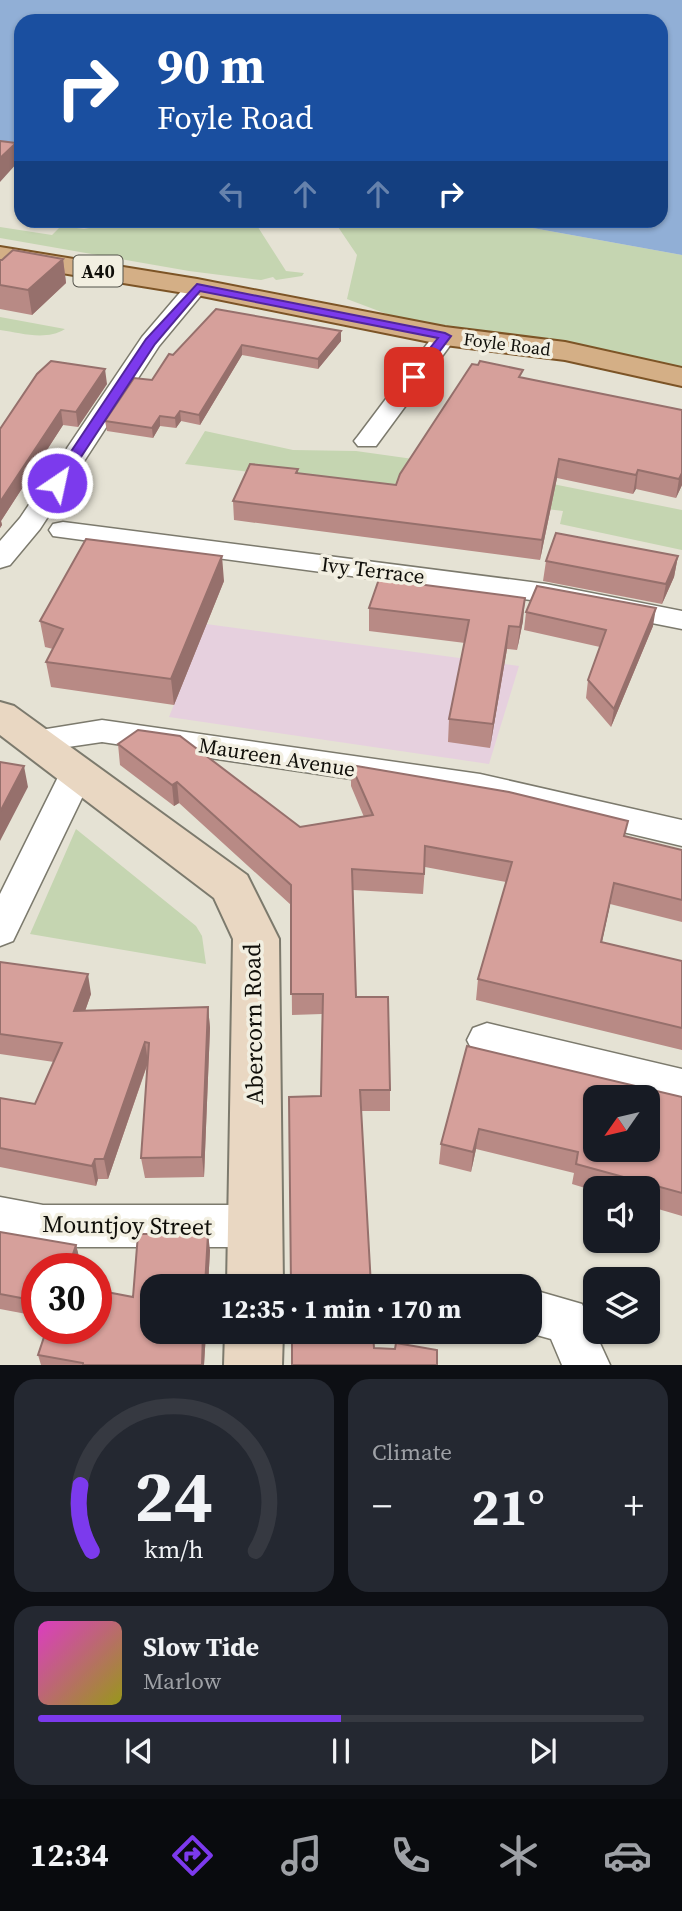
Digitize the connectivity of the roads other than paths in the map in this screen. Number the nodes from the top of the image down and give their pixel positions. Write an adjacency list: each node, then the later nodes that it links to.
1 (0, 255): 2 (main road, Foyle Road / A40)
2 (197, 287): 3 (main road, Foyle Road / A40); 7 (street)
3 (445, 336): 4 (main road, Foyle Road / A40); 5 (street)
4 (682, 377)
5 (367, 441)
6 (62, 530): 8 (street, Ivy Terrace)
7 (0, 559)
8 (682, 620)
9 (17, 728): 10 (main road, Abercorn Road); 11 (street, Maureen Avenue)
10 (77, 773): 12 (street); 16 (main road, Abercorn Road)
11 (682, 833)
12 (0, 931)
13 (487, 1040): 14 (street)
14 (682, 1087)
15 (0, 1217): 16 (street, Mountjoy Street)
16 (256, 1226): 17 (main road, Abercorn Road)
17 (255, 1274)
18 (542, 1314): 21 (street)
19 (254, 1344): 20 (main road)
20 (253, 1365)
21 (586, 1365)

